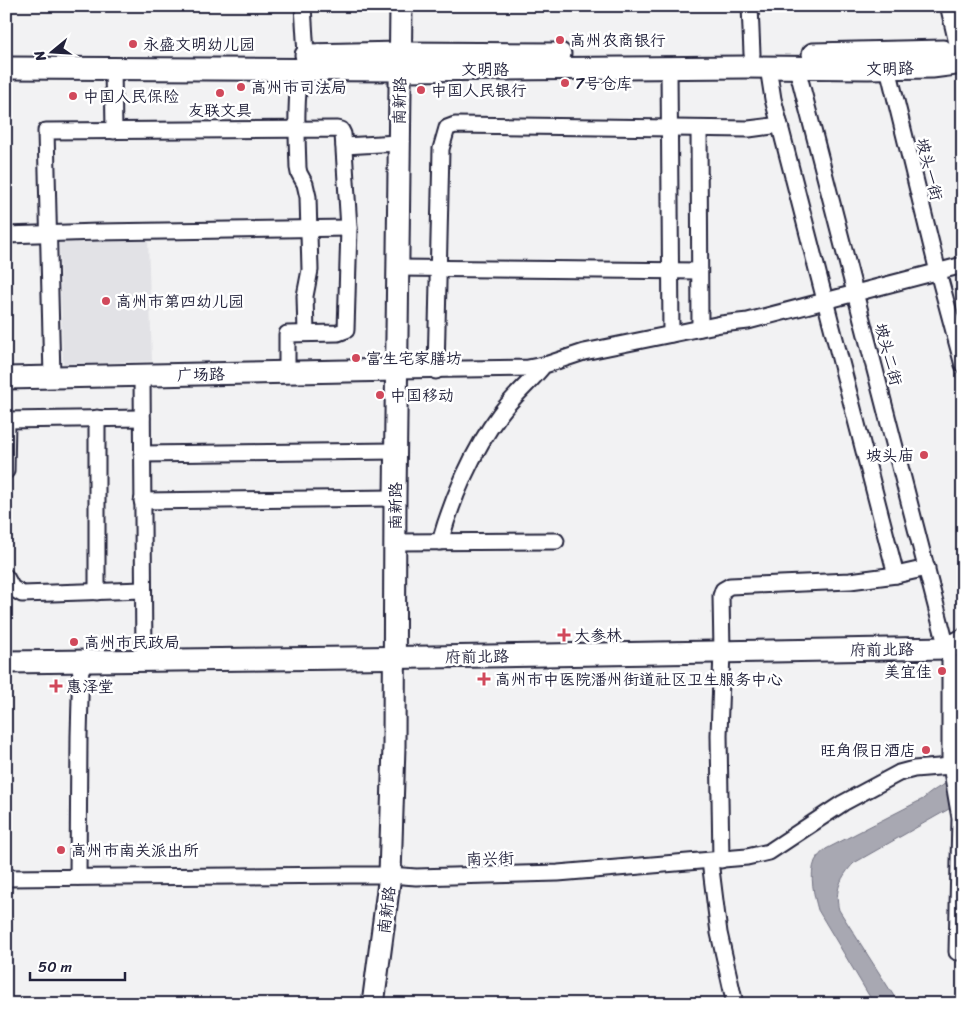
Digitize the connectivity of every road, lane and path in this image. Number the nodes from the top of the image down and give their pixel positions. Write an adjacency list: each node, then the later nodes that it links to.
1 (303, 6): 9 (street)
2 (401, 6): 7 (main road, 南新路)
3 (750, 6): 8 (street)
4 (952, 6): 5 (main road)
5 (963, 49): 8 (main road, 文明路)
6 (6, 55): 9 (main road, 文明路)
7 (400, 61): 8 (main road, 文明路); 9 (main road, 文明路); 13 (main road, 文明路); 21 (main road, 南新路)
8 (760, 61): 13 (main road, 文明路); 14 (main road, 文明路); 16 (street)
9 (303, 62): 12 (main road, 文明路); 19 (street)
10 (963, 63): 15 (main road, 文明路)
11 (6, 68): 12 (main road, 文明路)
12 (113, 68): 20 (street)
13 (669, 68): 17 (street)
14 (797, 68): 15 (main road, 文明路); 33 (street, 坡头二街)
15 (888, 68): 32 (street, 坡头一街)
16 (780, 125): 18 (street); 34 (street)
17 (670, 128): 18 (street); 29 (street); 30 (street)
18 (699, 128): 31 (street)
19 (297, 130): 20 (street); 22 (street); 24 (street)
20 (114, 132): 25 (street)
21 (398, 142): 22 (street); 28 (main road, 南新路)
22 (344, 146): 23 (street)
23 (349, 228): 24 (street); 36 (street)
24 (309, 229): 25 (street); 36 (street)
25 (49, 234): 26 (street); 44 (street)
26 (6, 235)
27 (963, 265): 32 (street)
28 (398, 268): 29 (street); 40 (main road, 南新路)
29 (438, 268): 30 (street); 41 (street)
30 (670, 271): 31 (street); 37 (street)
31 (700, 271): 35 (street)
32 (938, 272): 33 (street); 39 (street, 坡头一街)
33 (855, 294): 34 (street); 57 (street, 坡头二街)
34 (825, 301): 35 (street); 58 (street)
35 (700, 328): 37 (street)
36 (306, 333): 42 (street)
37 (671, 334): 38 (street)
38 (544, 365): 41 (street); 56 (street)
39 (963, 365)
40 (396, 370): 41 (street); 42 (main road, 广场路); 49 (main road, 南新路)
41 (436, 370)
42 (288, 373): 43 (main road, 广场路)
43 (142, 376): 44 (main road, 广场路); 47 (street)
44 (52, 377): 45 (main road, 广场路)
45 (6, 378)
46 (97, 418): 47 (street); 48 (street); 61 (street)
47 (142, 418): 50 (street)
48 (7, 420): 51 (street)
49 (395, 451): 50 (street); 52 (main road, 南新路)
50 (142, 454): 53 (street)
51 (6, 471)
52 (394, 498): 53 (street); 55 (main road, 南新路)
53 (142, 501): 60 (street)
54 (556, 541): 56 (street)
55 (395, 542): 56 (street); 64 (main road, 南新路)
56 (440, 542)
57 (927, 568): 58 (street); 62 (street, 坡头二街)
58 (896, 574): 63 (street)
59 (6, 577): 61 (street)
60 (143, 590): 61 (street); 66 (street)
61 (97, 592)
62 (958, 648): 63 (main road, 府前北路); 68 (street, 坡头二街)
63 (722, 651): 64 (main road, 府前北路); 69 (street)
64 (394, 657): 66 (main road, 府前北路); 70 (main road, 南新路)
65 (82, 660): 66 (main road, 府前北路); 67 (main road, 府前北路); 71 (street)
66 (144, 660)
67 (6, 662)
68 (950, 766): 69 (street, 南兴街); 73 (street, 坡头二街)
69 (716, 860): 70 (street, 南兴街); 75 (street)
70 (390, 875): 71 (street, 南兴街); 74 (main road, 南新路)
71 (78, 877): 72 (street, 南兴街)
72 (6, 878)
73 (957, 952)
74 (373, 1004)
75 (735, 1004)

